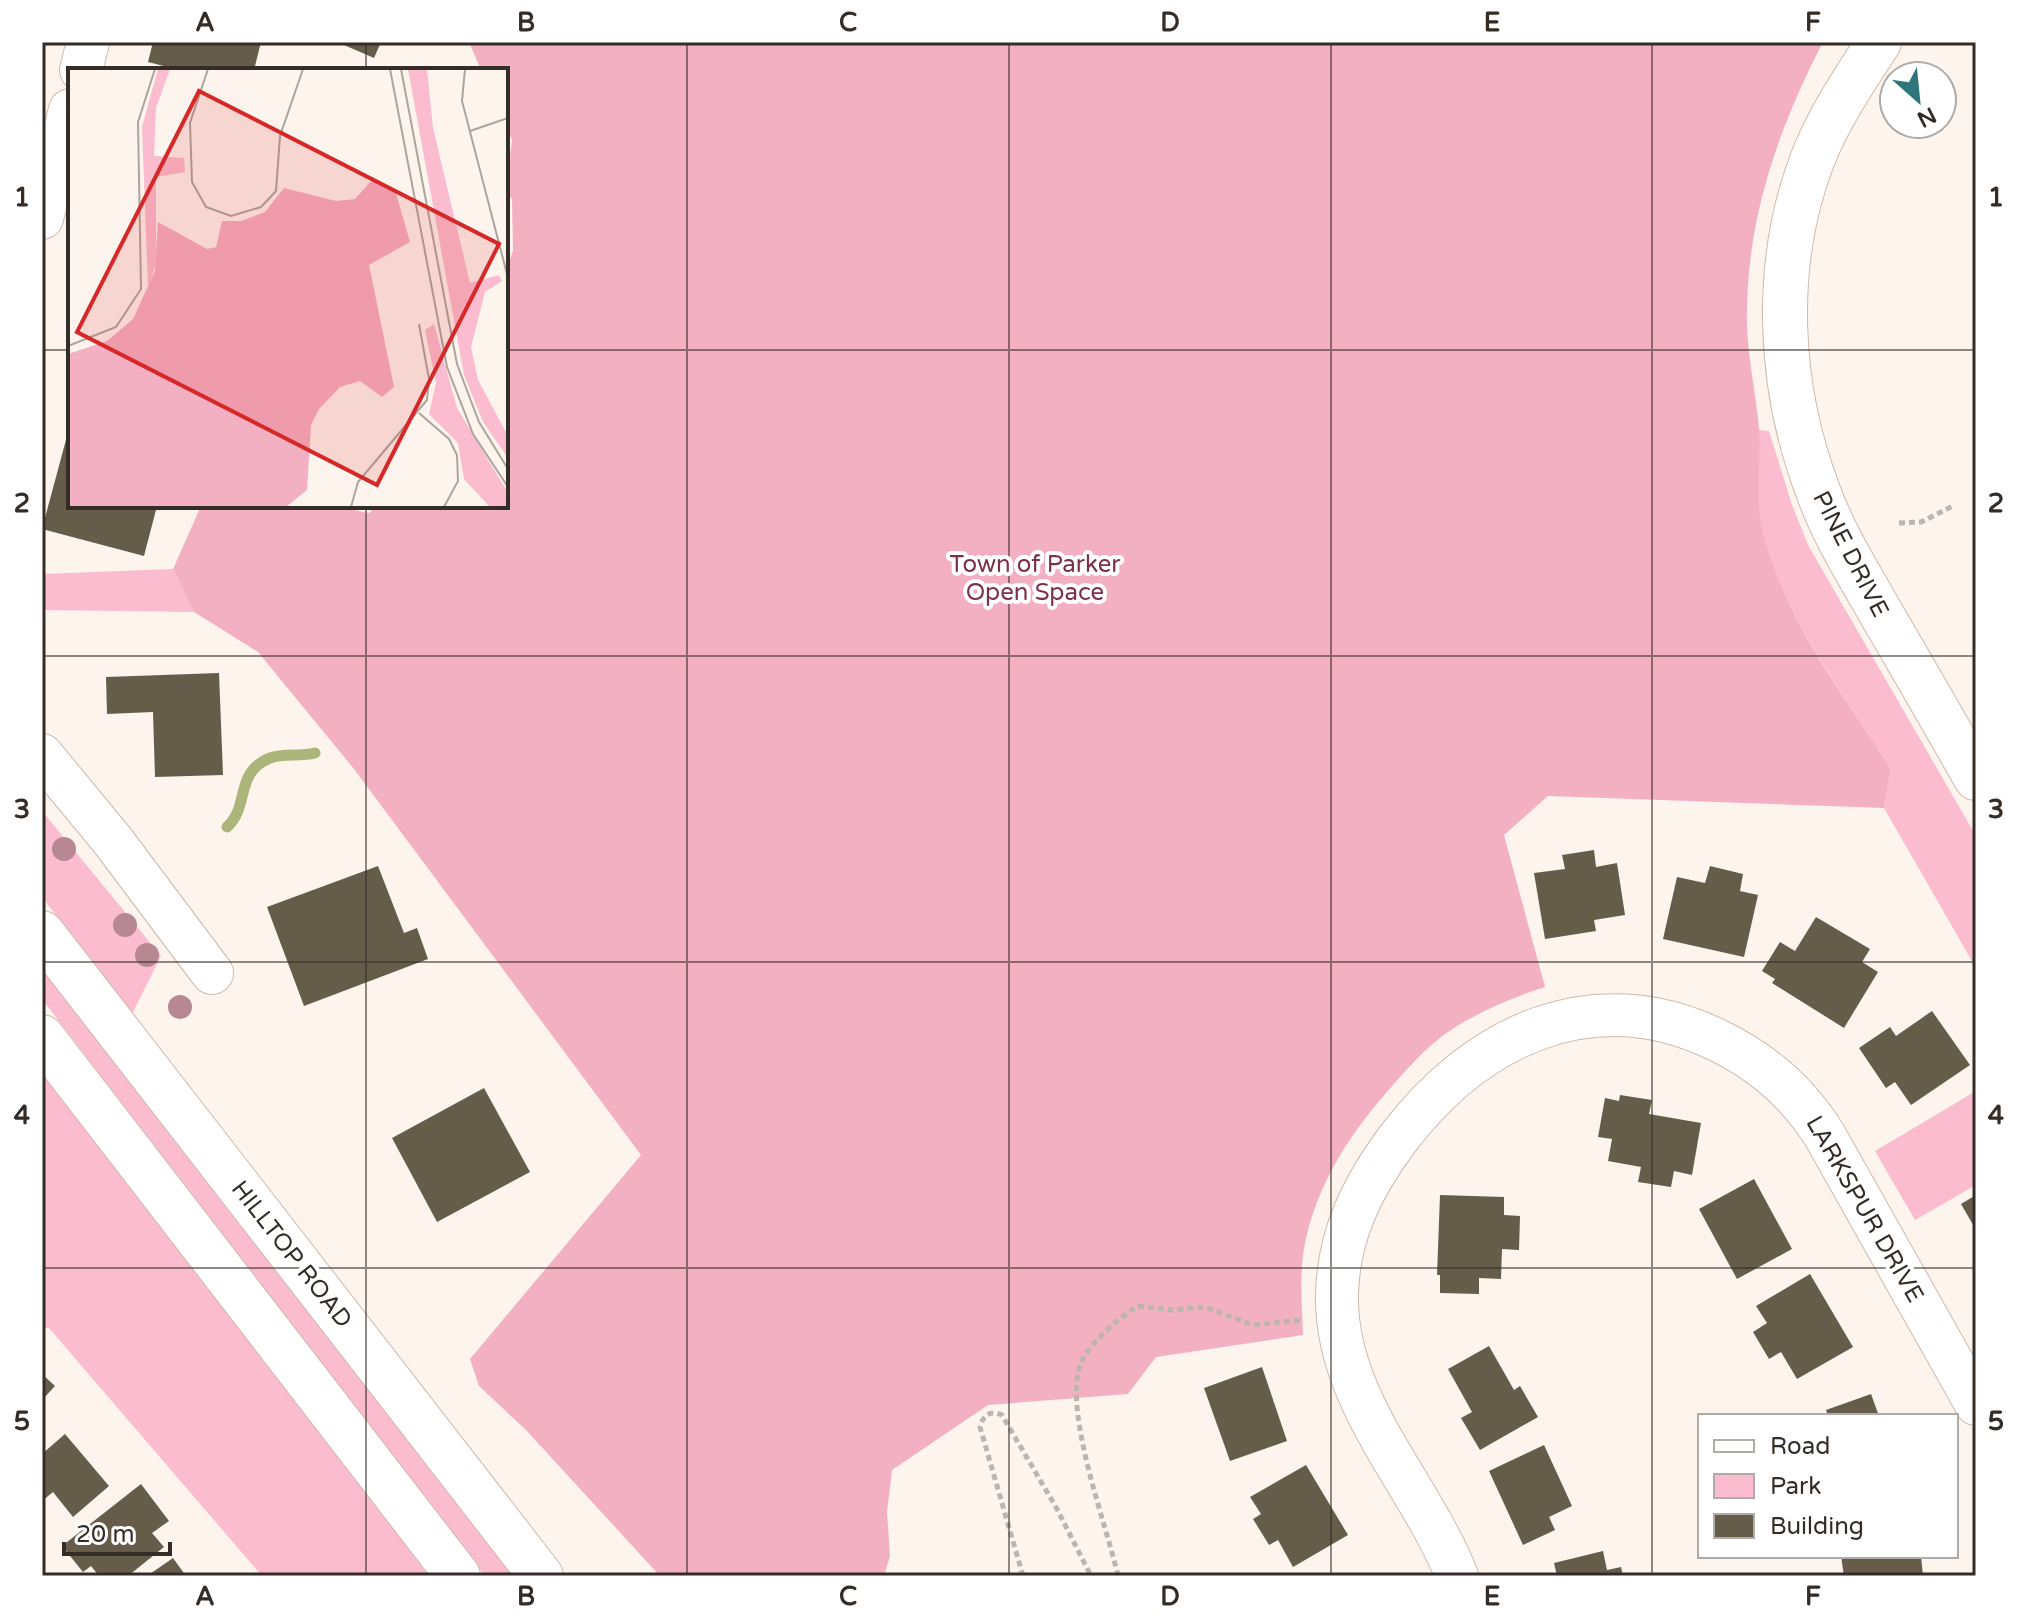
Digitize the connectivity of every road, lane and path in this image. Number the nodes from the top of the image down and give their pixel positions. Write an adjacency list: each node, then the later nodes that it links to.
1 (88, 42): 3 (street)
2 (1879, 42): 9 (main road, PINE DRIVE)
3 (82, 68)
4 (68, 118): 5 (street)
5 (42, 218)
6 (1955, 505): 7 (path)
7 (1899, 523)
8 (42, 755): 11 (street)
9 (1976, 778)
10 (42, 933): 16 (main road, HILLTOP ROAD)
11 (212, 973)
12 (42, 1037): 15 (main road)
13 (1307, 1319): 19 (path)
14 (1976, 1404): 20 (street, LARKSPUR DRIVE)
15 (458, 1576)
16 (541, 1576)
17 (1023, 1576): 18 (path)
18 (1091, 1576)
19 (1118, 1576)
20 (1457, 1576)

